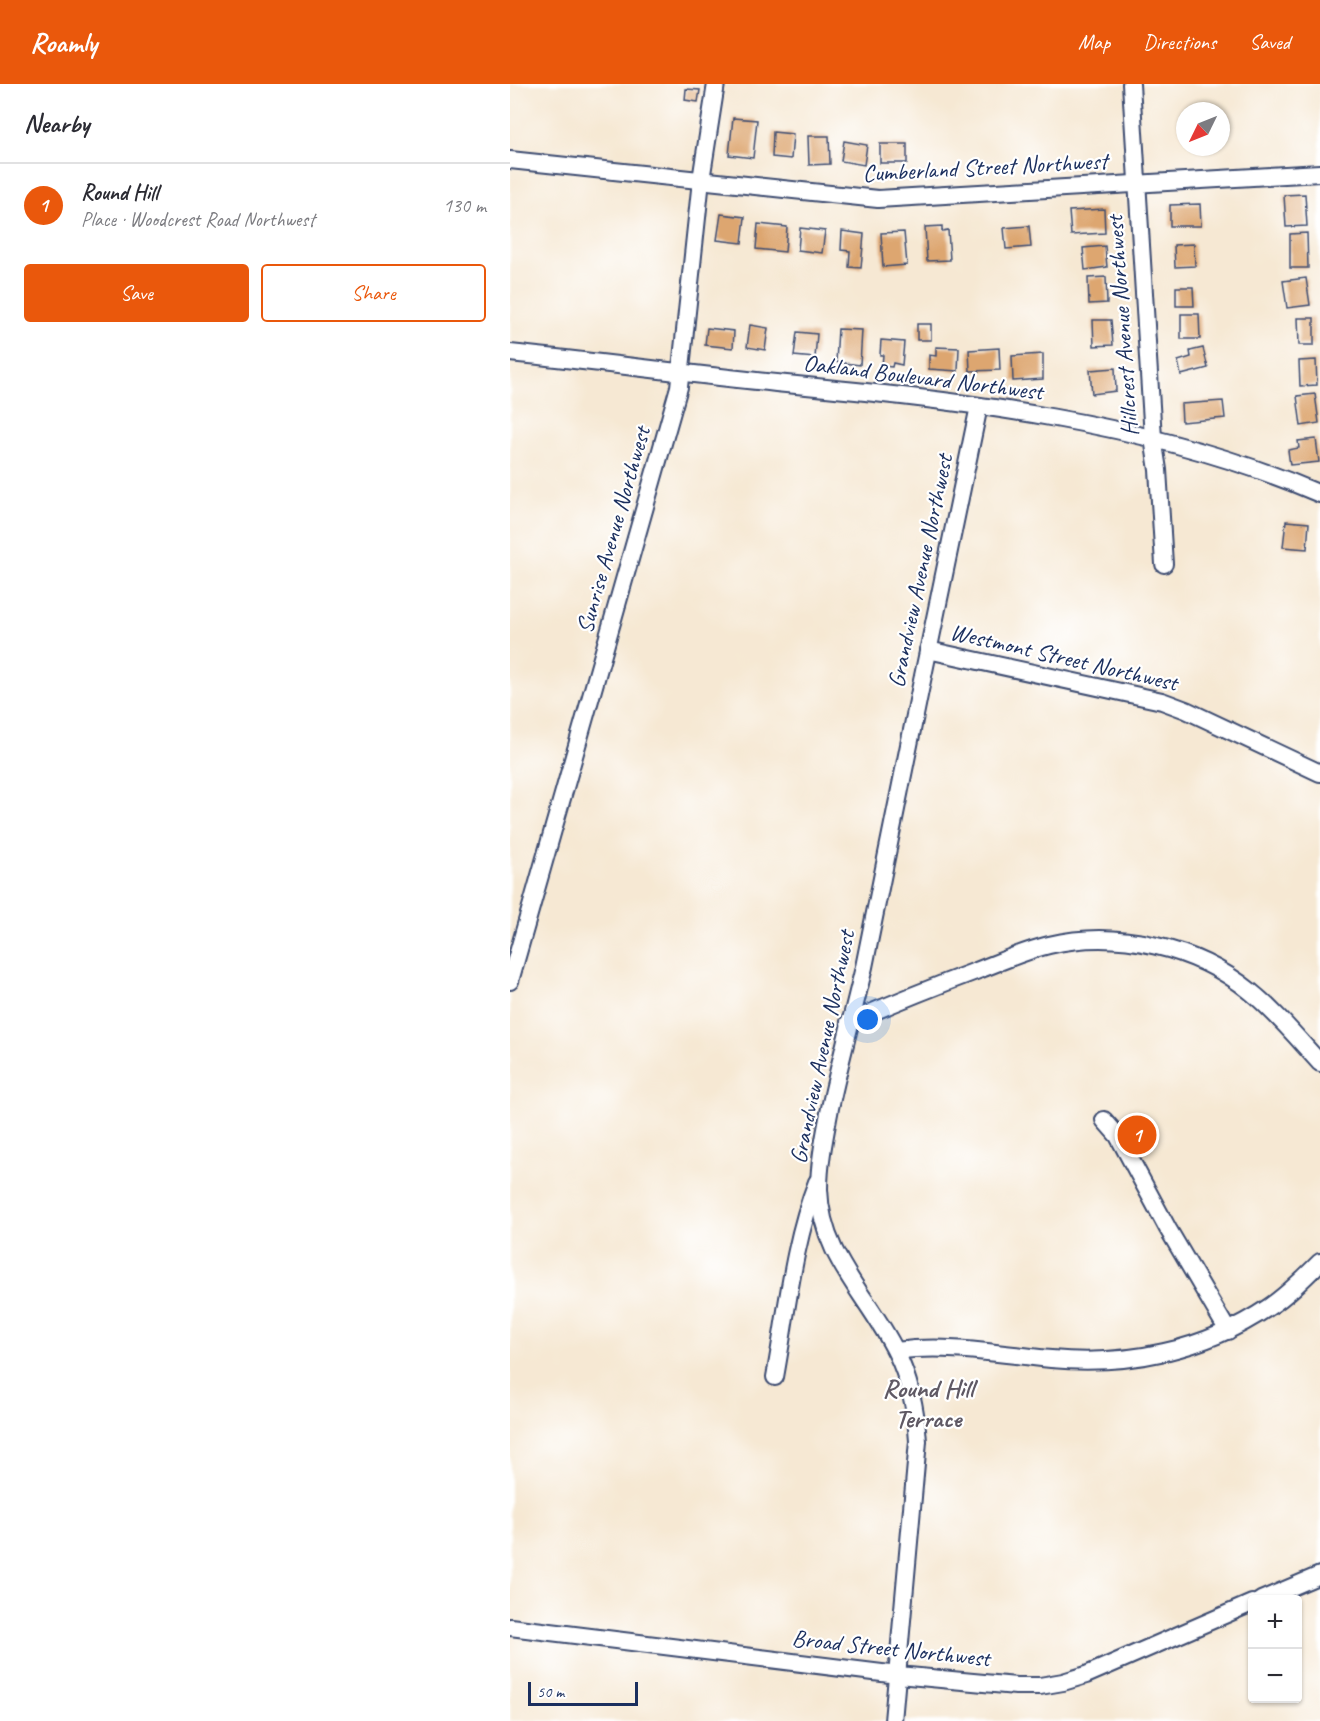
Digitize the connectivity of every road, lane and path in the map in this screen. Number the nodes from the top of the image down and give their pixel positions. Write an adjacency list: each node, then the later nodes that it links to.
1 (716, 84): 5 (street, Sunrise Avenue Northwest)
2 (1131, 84): 6 (street, Hillcrest Avenue Northwest)
3 (510, 160): 5 (street, Cumberland Street Northwest)
4 (1320, 173): 6 (street, Cumberland Street Northwest)
5 (701, 180): 6 (street, Cumberland Street Northwest); 8 (street, Sunrise Avenue Northwest)
6 (1137, 184): 10 (street, Hillcrest Avenue Northwest)
7 (510, 353): 8 (street, Oakland Boulevard Northwest)
8 (681, 372): 9 (street, Oakland Boulevard Northwest); 15 (street, Sunrise Avenue Northwest)
9 (979, 406): 10 (street, Oakland Boulevard Northwest); 13 (street, Grandview Avenue Northwest)
10 (1153, 438): 11 (street, Oakland Boulevard Northwest); 12 (street, Hillcrest Avenue Northwest)
11 (1320, 494)
12 (1164, 564)
13 (928, 650): 14 (street, Westmont Street Northwest); 16 (street, Grandview Avenue Northwest)
14 (1320, 773)
15 (510, 981)
16 (849, 1022): 17 (street); 19 (street, Grandview Avenue Northwest)
17 (1320, 1063)
18 (1104, 1120): 21 (street)
19 (820, 1176): 22 (street, Grandview Avenue Northwest); 23 (street)
20 (1320, 1262): 21 (street)
21 (1228, 1331): 22 (street)
22 (896, 1351): 28 (street, Grandview Avenue Northwest)
23 (776, 1377)
24 (1320, 1575): 25 (street)
25 (1271, 1595)
26 (1248, 1605): 28 (street, Broad Street Northwest)
27 (510, 1627): 28 (street, Broad Street Northwest)
28 (898, 1674): 29 (street, Grandview Avenue Northwest)
29 (893, 1721)

